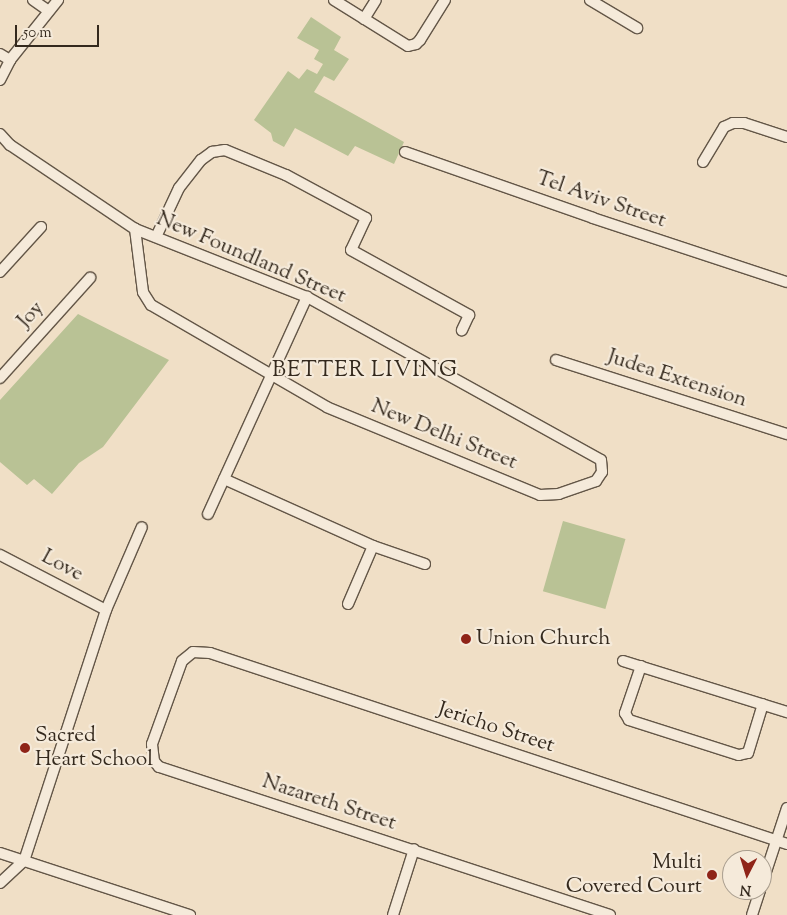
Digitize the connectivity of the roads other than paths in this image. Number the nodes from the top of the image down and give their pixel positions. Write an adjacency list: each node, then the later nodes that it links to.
1 (33, 0): 7 (street)
2 (58, 0): 7 (street)
3 (334, 0): 8 (street)
4 (376, 0): 8 (street)
5 (446, 0): 8 (street)
6 (592, 1): 9 (street)
7 (49, 10): 11 (street)
8 (364, 19)
9 (637, 28)
10 (0, 54): 11 (street)
11 (10, 60): 12 (street)
12 (0, 80)
13 (0, 134): 18 (street, New Foundland Street)
14 (787, 137): 16 (street)
15 (405, 152): 22 (street, Tel Aviv Street)
16 (702, 162)
17 (41, 227): 20 (street)
18 (135, 229): 19 (street, New Foundland Street); 26 (street, New Delhi Street)
19 (156, 237): 23 (street, New Foundland Street); 24 (street)
20 (0, 272)
21 (90, 278): 27 (street, Joy)
22 (787, 282)
23 (307, 297): 26 (street); 29 (street, New Foundland Street)
24 (462, 330)
25 (556, 360): 28 (street, Judea Extension)
26 (272, 374): 29 (street, New Delhi Street); 30 (street)
27 (0, 378)
28 (787, 434)
29 (601, 460)
30 (224, 479): 31 (street); 33 (street)
31 (208, 514)
32 (142, 527): 37 (street)
33 (373, 546): 35 (street); 36 (street)
34 (0, 555): 37 (street, Love)
35 (425, 564)
36 (348, 604)
37 (106, 610): 49 (street)
38 (193, 652): 44 (street, Jericho Street); 46 (street, Nazareth Street)
39 (623, 661): 40 (street)
40 (642, 666): 41 (street); 41 (street)
41 (763, 704): 42 (street)
42 (787, 712)
43 (787, 808): 44 (street)
44 (776, 840): 45 (street, Jericho Street); 48 (street)
45 (787, 844)
46 (414, 849): 53 (street); 54 (street, Nazareth Street)
47 (0, 853): 49 (street)
48 (772, 853)
49 (24, 860): 50 (street); 52 (street)
50 (0, 883)
51 (757, 900): 55 (street)
52 (190, 915)
53 (393, 915)
54 (610, 915)
55 (752, 915)

